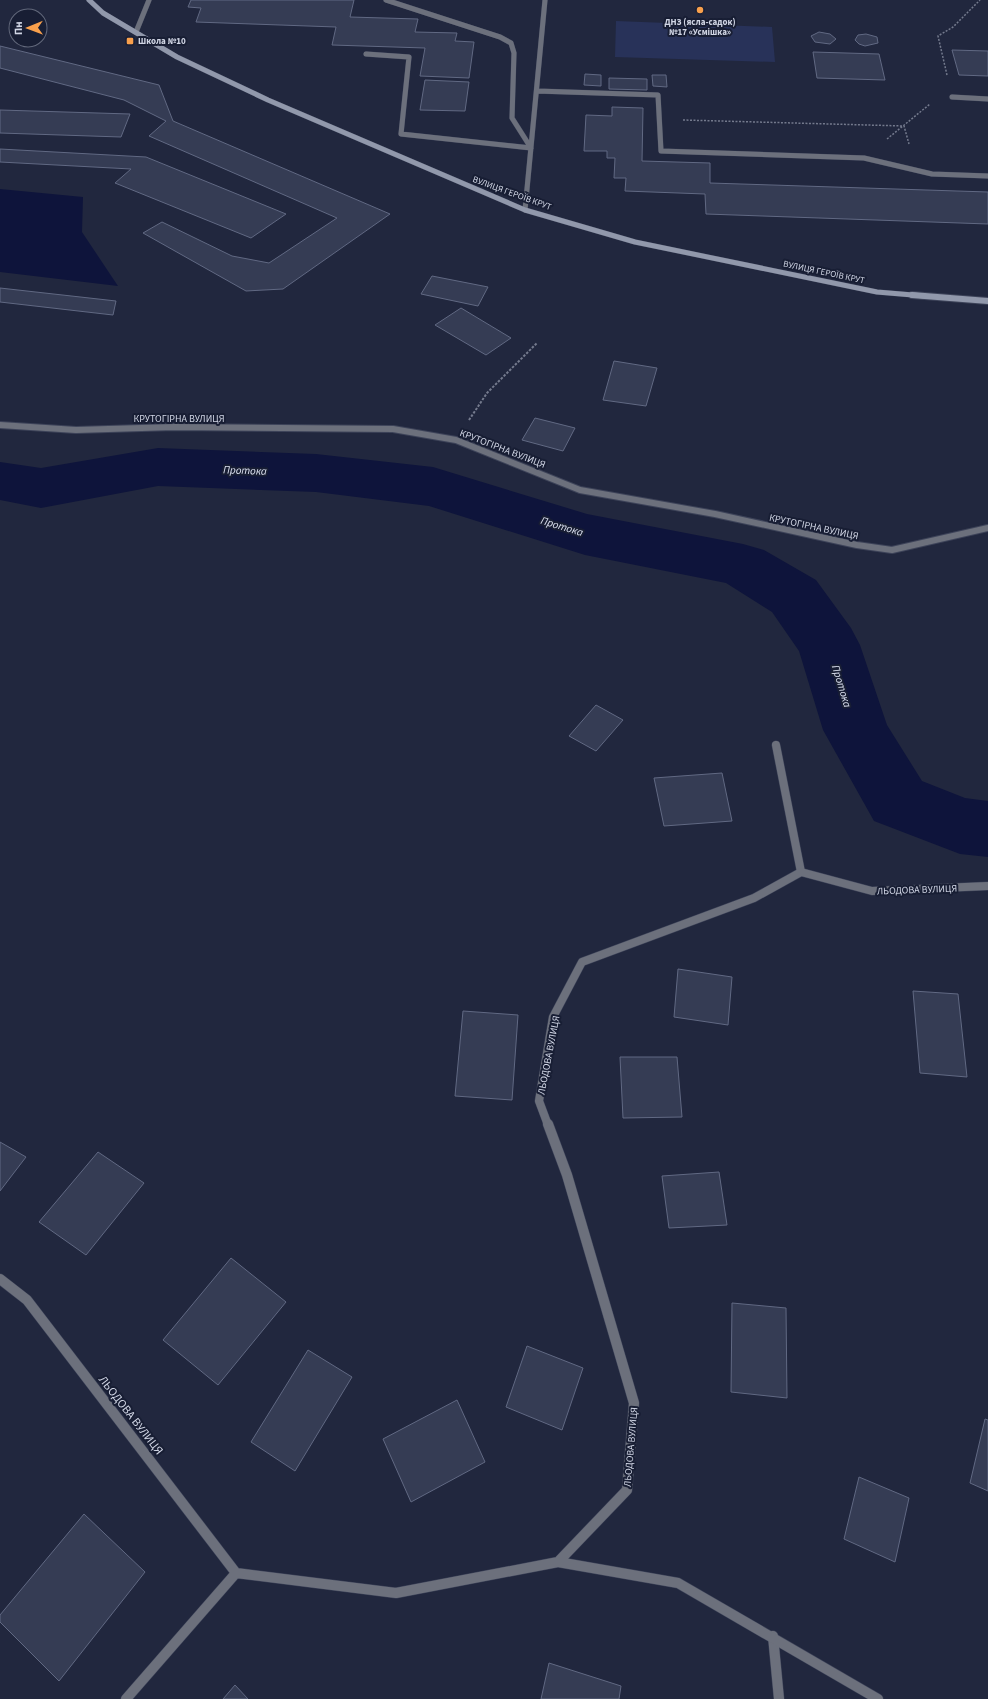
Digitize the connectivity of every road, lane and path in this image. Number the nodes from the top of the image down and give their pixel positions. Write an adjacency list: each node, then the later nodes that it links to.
1 (89, 0): 6 (street, ВУЛИЦЯ ГЕРОЇВ КРУТ)
2 (149, 0): 6 (street)
3 (386, 0): 14 (street)
4 (545, 0): 8 (street)
5 (980, 0): 9 (path)
6 (136, 32): 17 (street, ВУЛИЦЯ ГЕРОЇВ КРУТ)
7 (366, 54): 14 (street)
8 (536, 91): 12 (street); 14 (street)
9 (952, 97): 10 (street)
10 (988, 99)
11 (934, 101): 13 (path)
12 (659, 119): 13 (path); 15 (street)
13 (904, 126): 15 (path)
14 (531, 148): 17 (street)
15 (864, 158): 16 (street)
16 (988, 176)
17 (525, 210): 18 (street, ВУЛИЦЯ ГЕРОЇВ КРУТ)
18 (988, 301)
19 (537, 343): 21 (path)
20 (0, 425): 21 (street, КРУТОГІРНА ВУЛИЦЯ)
21 (456, 440): 22 (street, КРУТОГІРНА ВУЛИЦЯ)
22 (988, 528)
23 (776, 746): 24 (street)
24 (801, 872): 25 (street, ЛЬОДОВА ВУЛИЦЯ); 27 (street, ЛЬОДОВА ВУЛИЦЯ)
25 (988, 886)
26 (0, 1279): 28 (street, ЛЬОДОВА ВУЛИЦЯ)
27 (558, 1562): 28 (street); 29 (street)
28 (236, 1573): 30 (street)
29 (773, 1636): 31 (street); 32 (street)
30 (126, 1699)
31 (779, 1699)
32 (878, 1699)

